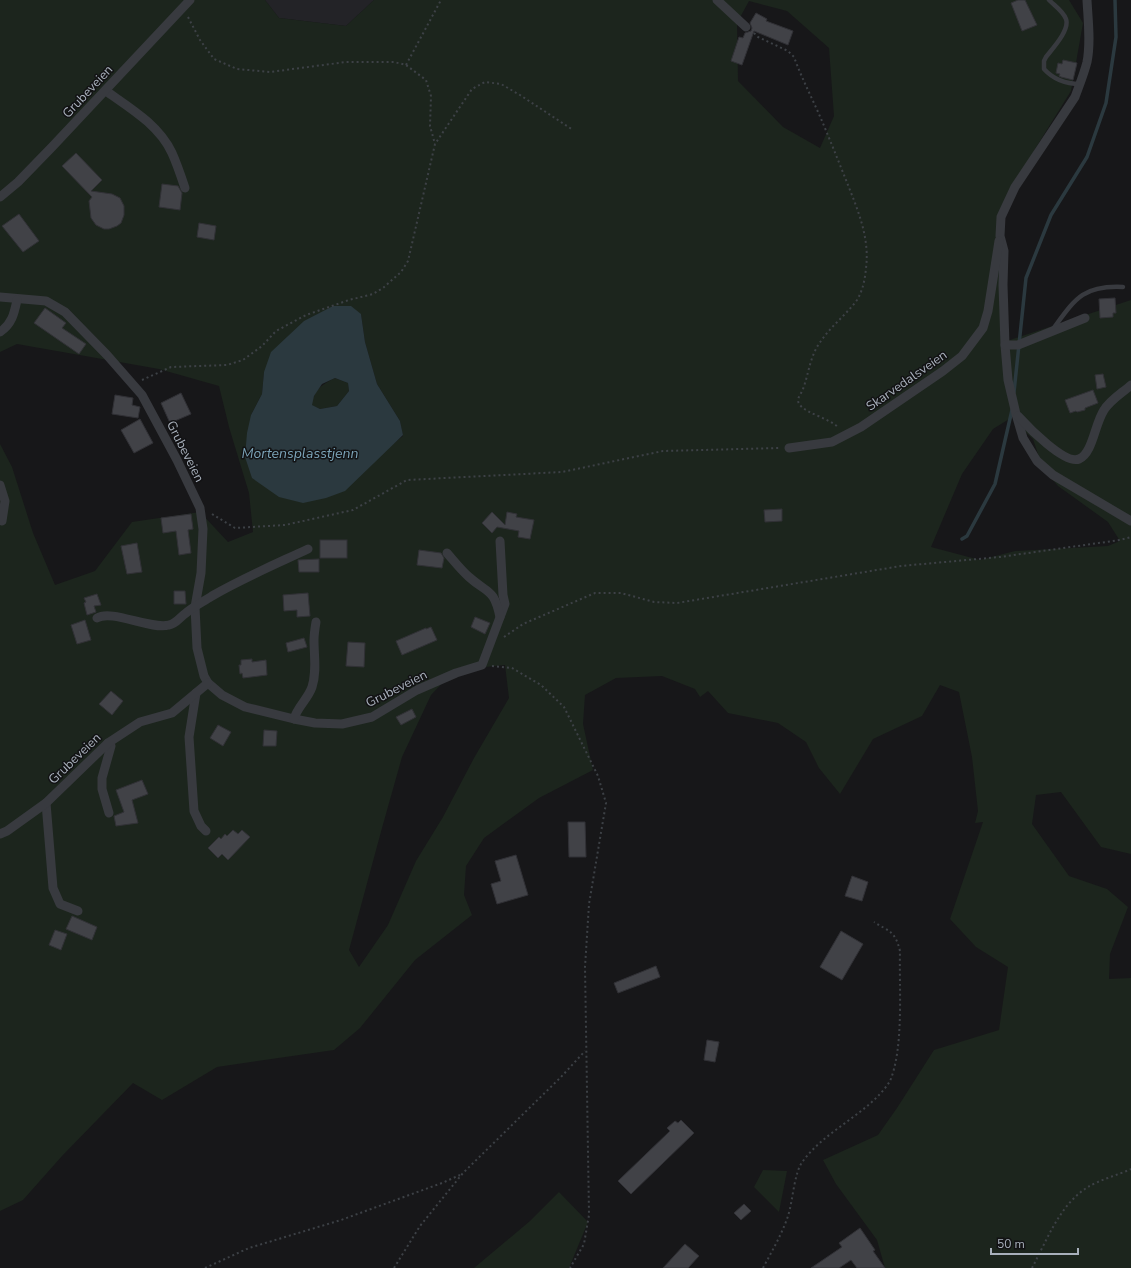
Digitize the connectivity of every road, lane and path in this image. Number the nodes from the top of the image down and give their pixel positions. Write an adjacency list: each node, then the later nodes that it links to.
1 (441, 0): 7 (path)
2 (716, 0): 6 (street)
3 (1049, 0): 8 (lane)
4 (1087, 0): 8 (street, Skarvedalsveien)
5 (186, 4): 7 (path); 9 (street, Grubeveien)
6 (746, 27): 25 (path)
7 (406, 65): 11 (path)
8 (1080, 84): 14 (street, Skarvedalsveien)
9 (106, 91): 12 (street); 13 (street, Grubeveien)
10 (573, 130): 11 (path)
11 (435, 144): 22 (path)
12 (186, 188)
13 (0, 197)
14 (1000, 236): 21 (street, Skarvedalsveien); 25 (street, Skarvedalsveien)
15 (1123, 288): 20 (lane)
16 (0, 297): 17 (street, Grubeveien)
17 (17, 300): 19 (street); 22 (street, Grubeveien)
18 (1085, 318): 20 (street)
19 (0, 332)
20 (1051, 332): 21 (street)
21 (1005, 345): 24 (street, Skarvedalsveien)
22 (133, 384): 28 (street, Grubeveien)
23 (1131, 385): 24 (street)
24 (1016, 414): 30 (street, Skarvedalsveien)
25 (845, 435): 26 (street, Skarvedalsveien)
26 (789, 448): 28 (path)
27 (0, 485): 29 (street)
28 (200, 508): 35 (street, Grubeveien)
29 (2, 521)
30 (1131, 521)
31 (1131, 537): 39 (path)
32 (500, 541): 36 (street)
33 (308, 549): 35 (street)
34 (447, 553): 36 (street)
35 (195, 606): 37 (street); 41 (street, Grubeveien)
36 (500, 617): 39 (street)
37 (97, 618)
38 (316, 622): 43 (street)
39 (490, 647): 40 (street)
40 (482, 665): 43 (street, Grubeveien); 51 (path)
41 (208, 683): 42 (street, Grubeveien); 43 (street, Grubeveien)
42 (196, 693): 44 (street, Grubeveien); 47 (street)
43 (294, 719)
44 (108, 743): 45 (street, Grubeveien); 46 (street)
45 (46, 802): 48 (street, Grubeveien); 49 (street)
46 (109, 813)
47 (206, 831)
48 (0, 834)
49 (78, 910)
50 (874, 922): 57 (path)
51 (585, 1051): 53 (path); 56 (path)
52 (1131, 1169): 58 (path)
53 (463, 1173): 54 (path); 55 (path)
54 (205, 1268)
55 (394, 1268)
56 (570, 1268)
57 (763, 1268)
58 (1032, 1268)

